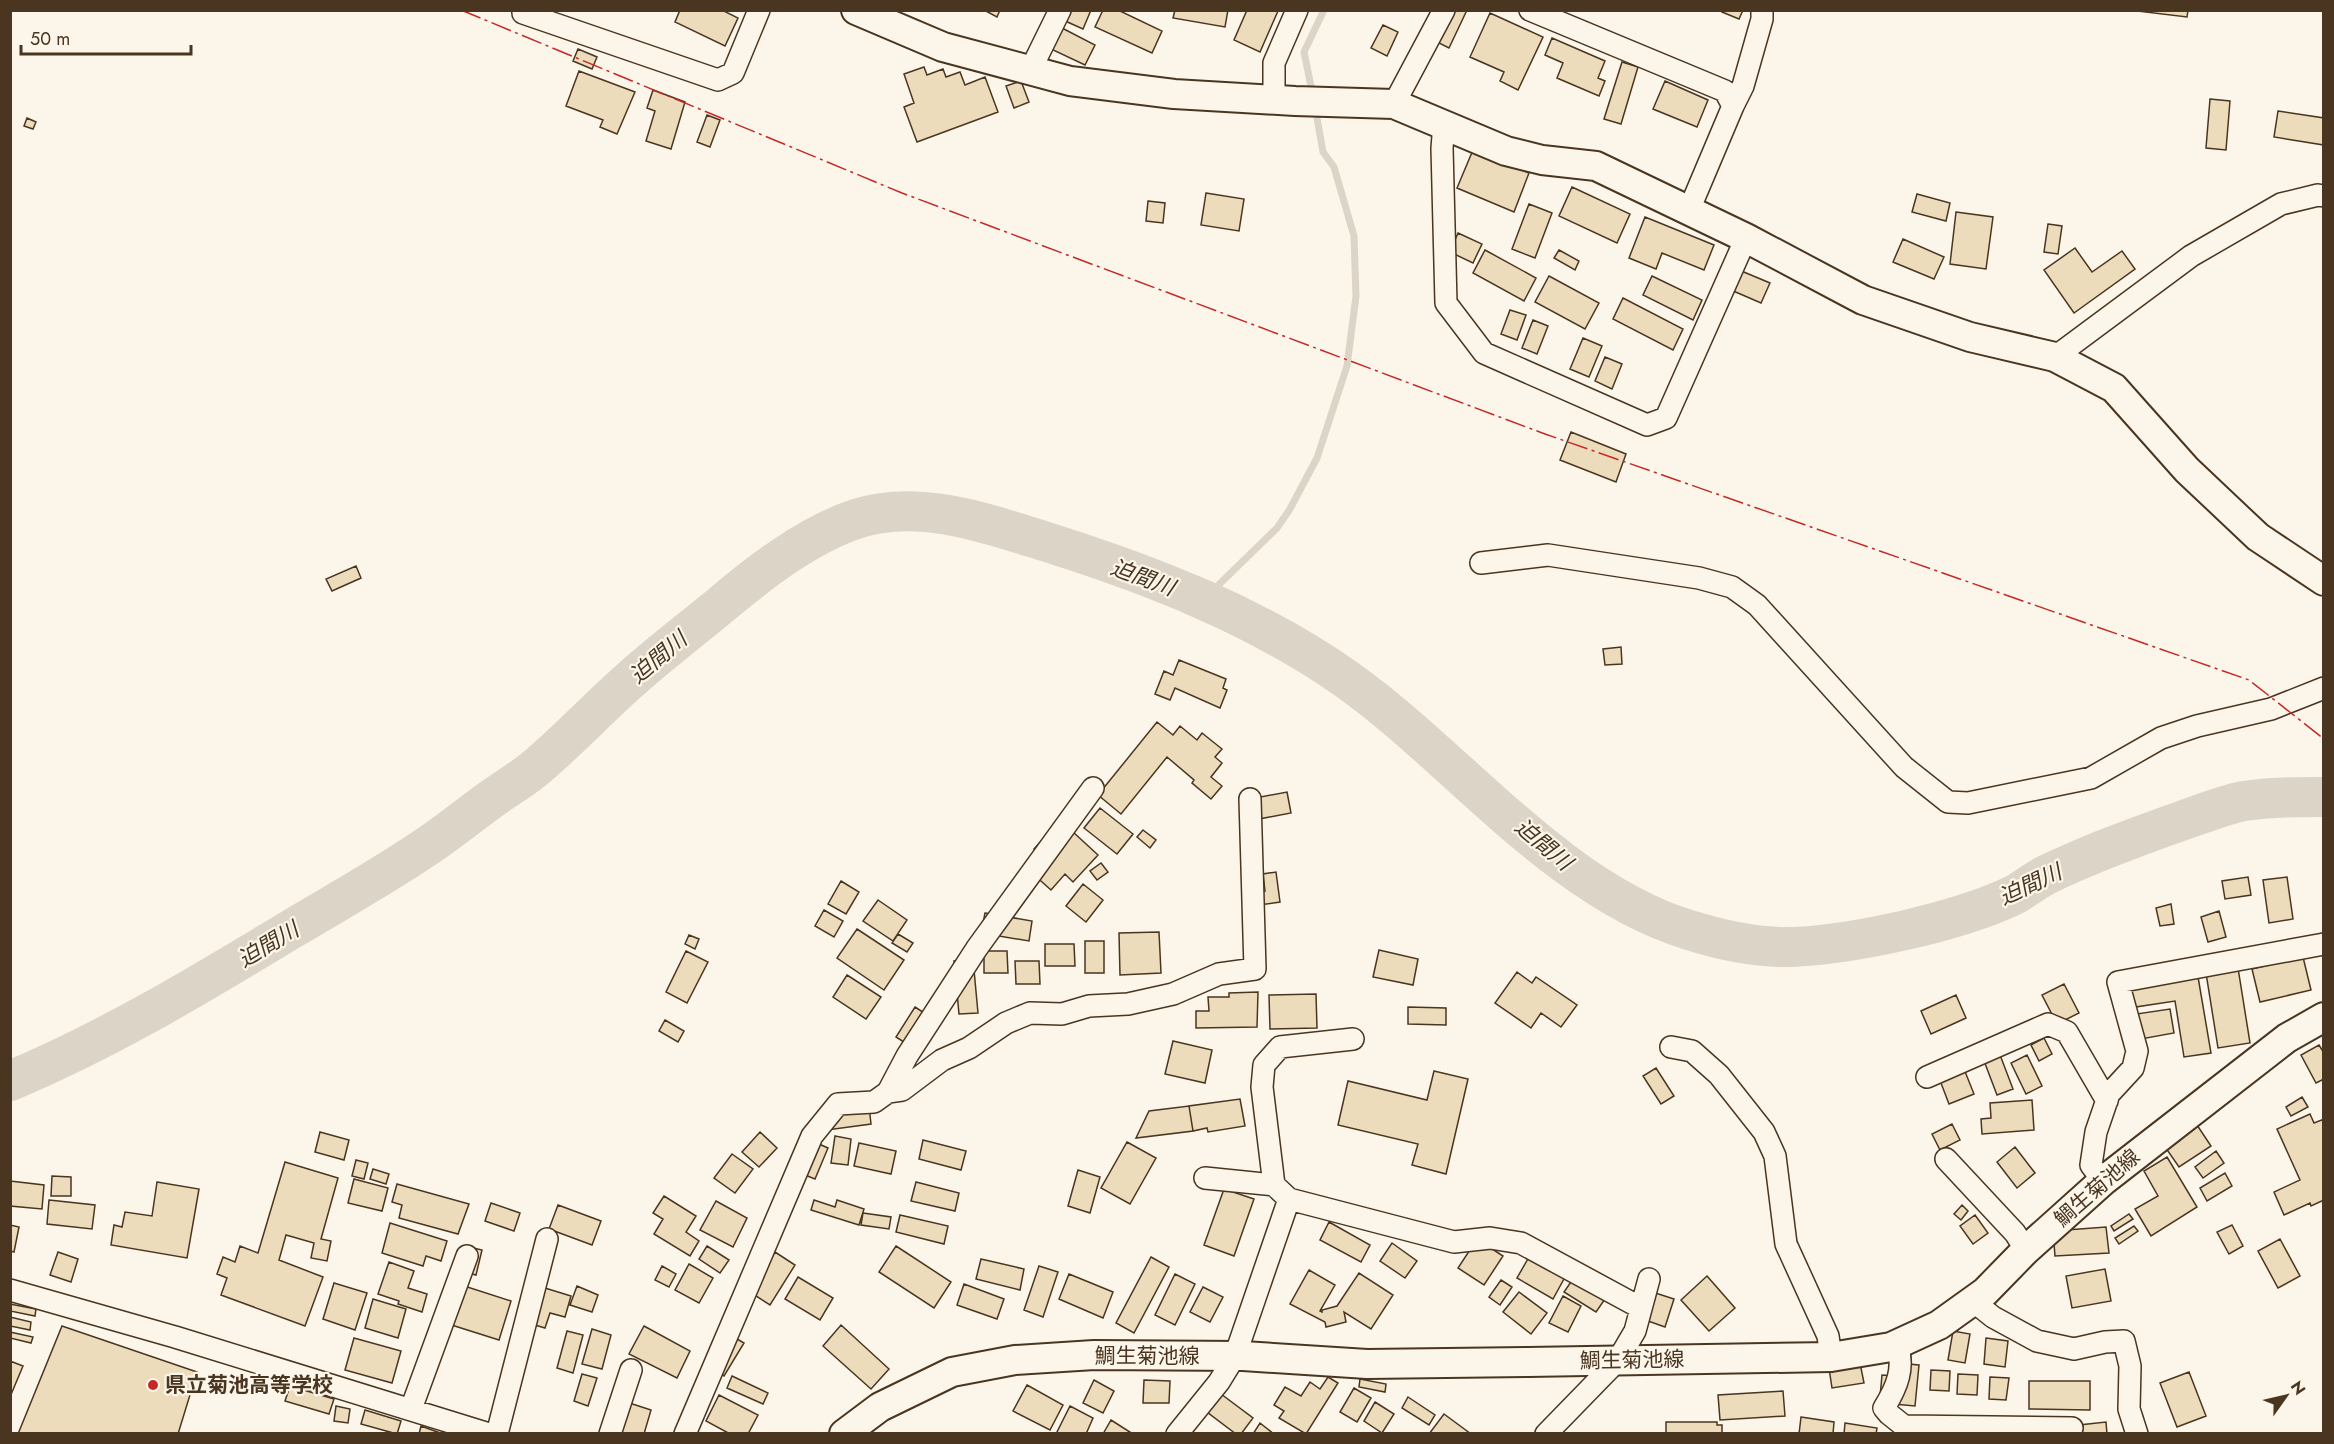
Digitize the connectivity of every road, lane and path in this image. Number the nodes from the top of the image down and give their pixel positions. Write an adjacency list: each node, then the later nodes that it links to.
1 (522, 10): 2 (street)
2 (759, 10)
3 (856, 10): 9 (main road)
4 (1060, 10): 9 (street)
5 (1297, 10): 10 (street)
6 (1444, 10): 11 (street)
7 (1530, 10): 12 (street)
8 (1762, 10): 12 (street)
9 (1030, 71): 10 (main road)
10 (1274, 100): 11 (main road)
11 (1394, 104): 13 (main road)
12 (1733, 106): 15 (street)
13 (1444, 124): 15 (main road); 16 (street)
14 (2324, 196): 17 (street)
15 (1689, 210): 16 (main road)
16 (1746, 238): 17 (main road)
17 (2055, 357): 19 (main road)
18 (1481, 563): 20 (street)
19 (2324, 581)
20 (2324, 688)
21 (1093, 788): 28 (street)
22 (1250, 799): 28 (street)
23 (2324, 944): 29 (street)
24 (2324, 1017): 32 (main road, 鯛生菊池線)
25 (1353, 1039): 33 (street)
26 (1671, 1047): 43 (street)
27 (1927, 1077): 29 (street)
28 (888, 1092): 52 (street)
29 (2107, 1101): 32 (street)
30 (1946, 1159): 35 (street)
31 (1205, 1178): 33 (street)
32 (2103, 1181): 35 (main road, 鯛生菊池線)
33 (1282, 1192): 40 (street); 42 (street)
34 (547, 1239): 50 (street)
35 (2026, 1250): 39 (main road, 鯛生菊池線)
36 (467, 1256): 46 (street)
37 (1649, 1279): 40 (street)
38 (10, 1290): 46 (street)
39 (1973, 1301): 41 (main road, 鯛生菊池線); 56 (street)
40 (1641, 1308): 44 (street)
41 (1897, 1344): 43 (main road, 鯛生菊池線); 48 (street)
42 (1235, 1356): 44 (main road, 鯛生菊池線); 53 (main road, 鯛生菊池線); 54 (street)
43 (1831, 1357): 44 (main road, 鯛生菊池線)
44 (1618, 1360): 55 (street)
45 (631, 1371): 51 (street)
46 (411, 1409): 49 (street)
47 (2072, 1428): 48 (street)
48 (1904, 1430)
49 (489, 1434)
50 (497, 1434)
51 (610, 1434)
52 (685, 1434)
53 (844, 1434)
54 (1177, 1434)
55 (1546, 1434)
56 (2137, 1434)

